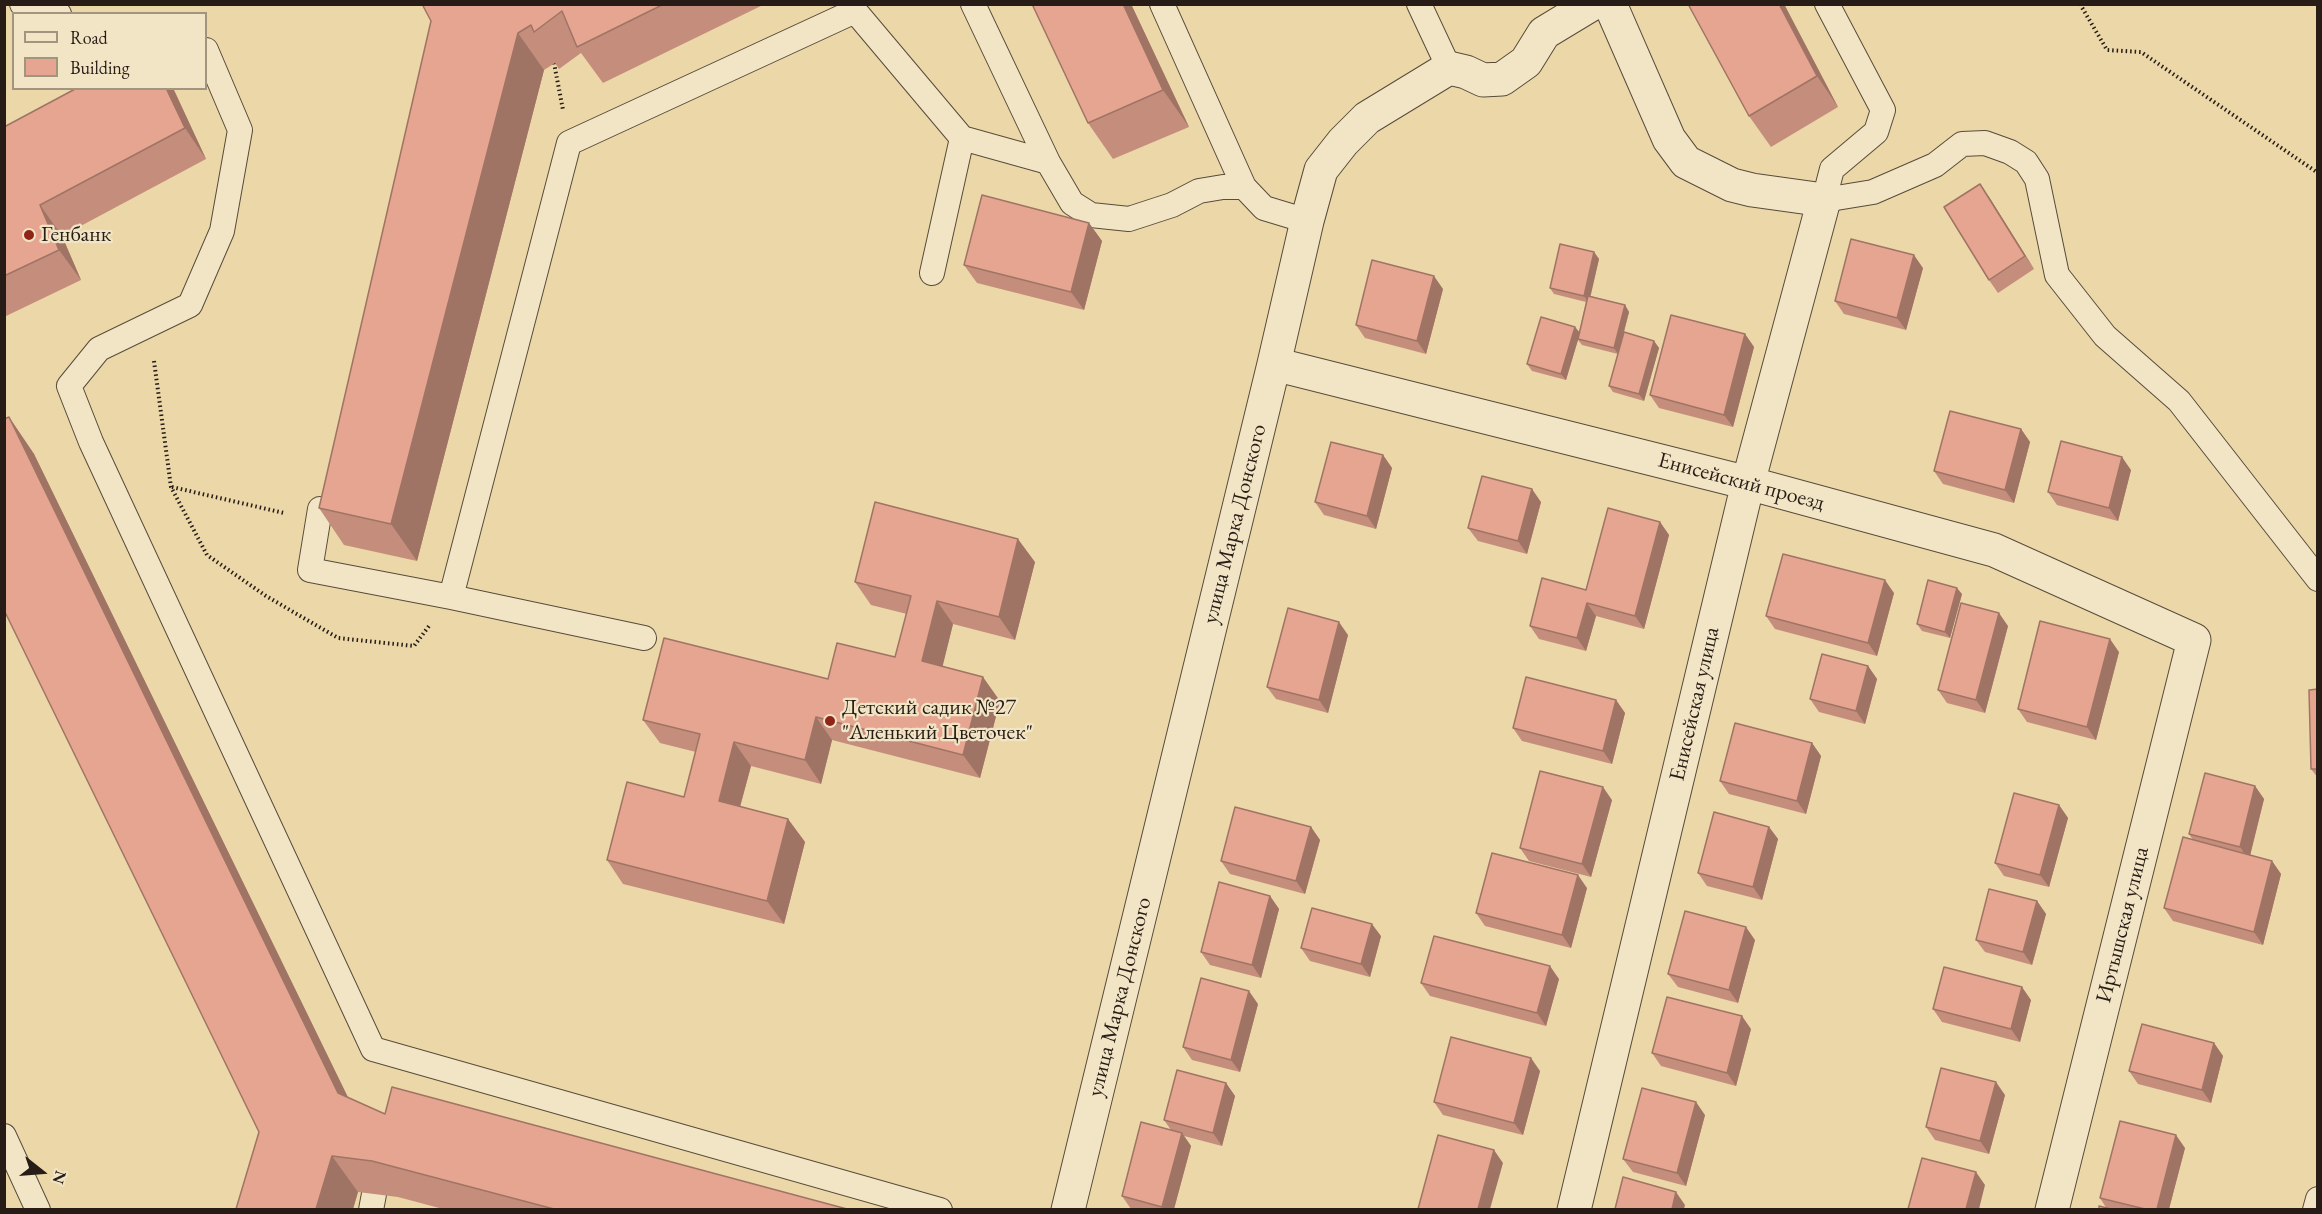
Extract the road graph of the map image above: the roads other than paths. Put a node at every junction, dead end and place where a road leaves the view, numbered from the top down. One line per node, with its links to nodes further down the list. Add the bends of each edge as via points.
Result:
1 (22, 4): 8 (lane)
2 (973, 4): 12 (lane)
3 (1162, 4): 13 (lane)
4 (1419, 4): 10 (lane)
5 (1592, 4): 10 (street, via 1544,33 1526,62 1502,79 1483,80)
6 (1610, 4): 14 (street, via 1665,129 1686,162 1732,185)
7 (1827, 4): 14 (lane, via 1883,110 1876,132 1832,169)
8 (52, 12)
9 (207, 52): 27 (lane, via 240,130 222,231 190,305 99,349 69,386 91,442 373,1049)
10 (1449, 68): 15 (street, улица Марка Донского, via 1367,118 1343,142 1321,170)
11 (962, 138): 12 (lane); 16 (lane); 21 (lane, via 855,11 569,143)
12 (1048, 162): 13 (lane, via 1072,203 1091,215 1129,219 1199,191)
13 (1244, 187): 15 (lane, via 1264,208)
14 (1824, 200): 18 (street, Енисейская улица); 20 (lane, via 1873,192 1935,165 1962,144 1985,143 2026,162 2037,179 2057,275 2105,336 2179,400)
15 (1307, 221): 17 (street, улица Марка Донского)
16 (932, 273)
17 (1274, 364): 18 (street, Енисейский проезд); 28 (street, улица Марка Донского)
18 (1748, 483): 23 (street, Енисейский проезд, via 1994,550); 29 (street, Енисейская улица)
19 (319, 515): 21 (lane, via 310,570)
20 (2318, 579)
21 (451, 597): 22 (lane)
22 (644, 638)
23 (2194, 640): 30 (street, Иртышская улица)
24 (4, 1136): 26 (lane)
25 (2318, 1199): 31 (lane)
26 (38, 1209)
27 (940, 1209)
28 (1068, 1209)
29 (1574, 1209)
30 (2052, 1209)
31 (2315, 1209)

